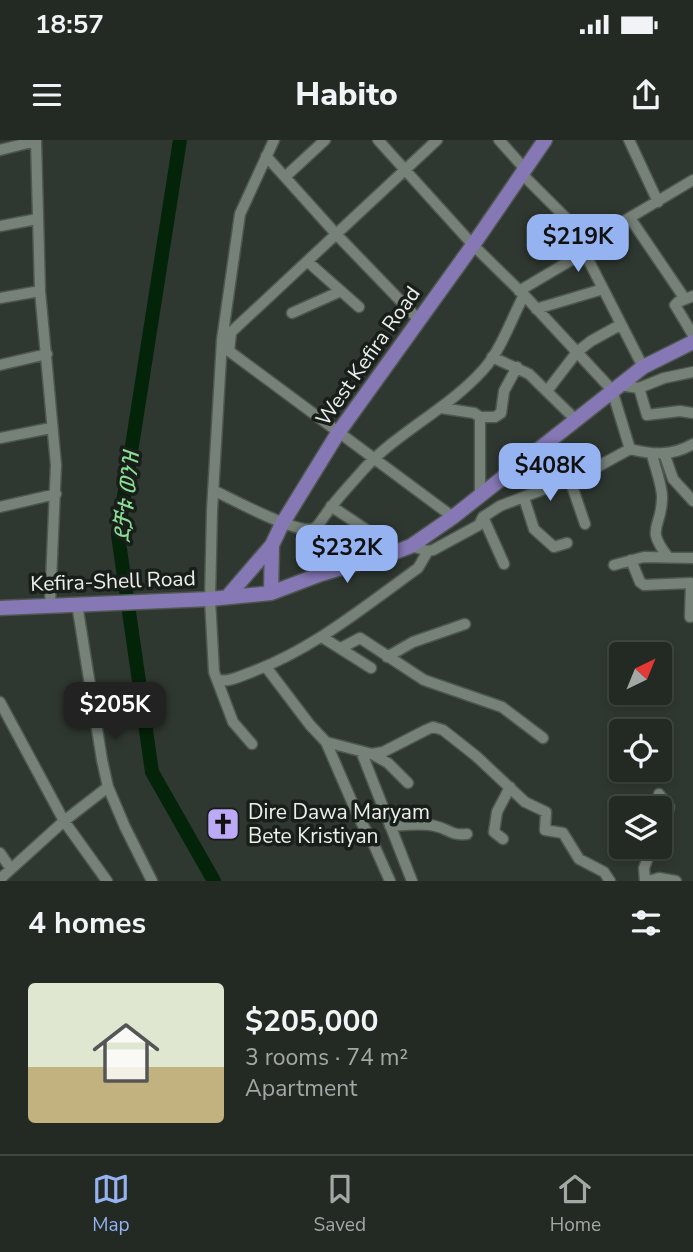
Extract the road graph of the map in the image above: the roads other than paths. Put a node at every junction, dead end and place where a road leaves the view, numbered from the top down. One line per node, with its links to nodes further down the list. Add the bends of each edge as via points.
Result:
1 (274, 140): 10 (street)
2 (325, 140): 13 (street)
3 (378, 140): 11 (street)
4 (437, 140): 11 (street)
5 (499, 140): 12 (street)
6 (545, 140): 12 (main road, West Kefira Road)
7 (36, 141): 9 (street); 17 (street)
8 (633, 142): 15 (street)
9 (0, 150)
10 (266, 156): 13 (street); 35 (street, via 240,214)
11 (405, 170): 19 (street); 20 (street)
12 (523, 171): 20 (main road, West Kefira Road); 21 (street, via 568,220)
13 (286, 176): 19 (street)
14 (693, 180): 15 (street)
15 (658, 202): 16 (street)
16 (630, 218): 21 (street); 28 (street)
17 (37, 219): 18 (street); 24 (street)
18 (0, 226)
19 (337, 235): 22 (street); 32 (street)
20 (473, 245): 26 (street); 32 (main road, West Kefira Road)
21 (583, 249): 23 (street); 26 (street)
22 (307, 262): 25 (street); 35 (street)
23 (603, 289): 30 (street); 33 (street)
24 (40, 291): 27 (street); 38 (street)
25 (341, 291): 29 (street); 31 (street)
26 (521, 293): 30 (street); 39 (street)
27 (0, 298)
28 (689, 298): 34 (street, via 675,305)
29 (359, 307)
30 (536, 309): 37 (street)
31 (292, 313)
32 (419, 320): 52 (main road, West Kefira Road)
33 (620, 325): 37 (street); 42 (street)
34 (693, 335)
35 (226, 336): 52 (street, via 229,351); 59 (street)
36 (693, 342): 42 (main road, Kefira-Shell Road)
37 (577, 352): 44 (street); 46 (street)
38 (47, 354): 40 (street); 51 (street)
39 (492, 357): 41 (street); 47 (street)
40 (0, 365)
41 (517, 367): 46 (street); 49 (street, via 504,391 501,413)
42 (643, 367): 44 (main road, Kefira-Shell Road)
43 (693, 372): 45 (street)
44 (615, 388): 45 (street); 50 (main road, Kefira-Shell Road); 55 (street)
45 (639, 388): 48 (street, via 646,415)
46 (547, 391): 50 (street)
47 (441, 408): 49 (street); 57 (street)
48 (693, 413)
49 (480, 417): 61 (street)
50 (575, 419): 61 (main road, Kefira-Shell Road)
51 (51, 428): 53 (street); 60 (street)
52 (338, 433): 57 (street); 68 (main road, West Kefira Road)
53 (0, 438)
54 (693, 444): 56 (street)
55 (630, 449): 56 (street); 58 (street)
56 (658, 454): 63 (street); 74 (street, via 663,499 655,538)
57 (375, 457): 64 (street); 66 (street)
58 (570, 480): 62 (street); 69 (street)
59 (213, 490): 68 (street); 81 (street)
60 (56, 494): 65 (street); 82 (street)
61 (480, 495): 66 (main road, Kefira-Shell Road)
62 (524, 498): 67 (street); 70 (street, via 537,534 554,547)
63 (693, 501)
64 (331, 506): 68 (street, via 313,529); 72 (street)
65 (0, 507)
66 (453, 516): 72 (main road, Kefira-Shell Road)
67 (483, 517): 73 (street, via 479,525); 77 (street)
68 (282, 524): 71 (main road, West Kefira Road)
69 (585, 524)
70 (568, 543)
71 (272, 545): 79 (main road); 80 (main road, West Kefira Road)
72 (405, 549): 73 (street); 79 (main road, Kefira-Shell Road)
73 (428, 551): 87 (street, via 418,568)
74 (668, 558): 75 (street); 76 (street)
75 (693, 558)
76 (631, 560): 78 (street); 85 (street, via 642,584 691,583)
77 (504, 564)
78 (614, 565)
79 (271, 593): 80 (main road, Kefira-Shell Road)
80 (228, 596): 81 (main road, Kefira-Shell Road)
81 (210, 599): 83 (main road, Kefira-Shell Road); 92 (street, via 213,667)
82 (50, 604): 83 (main road, Kefira-Shell Road); 84 (main road, Kefira-Shell Road)
83 (77, 604): 99 (street)
84 (0, 608)
85 (690, 617)
86 (465, 624): 89 (street, via 413,642)
87 (322, 636): 88 (street); 90 (street)
88 (341, 649): 89 (street, via 360,638); 91 (street)
89 (387, 657): 94 (street, via 432,683 502,707)
90 (265, 667): 92 (street); 95 (street)
91 (371, 668)
92 (218, 680): 96 (street, via 233,722)
93 (0, 702): 101 (street)
94 (543, 738)
95 (326, 742): 97 (street); 112 (street)
96 (252, 744)
97 (367, 752): 98 (street, via 388,763); 100 (street, via 383,752 439,728); 102 (street)
98 (408, 783)
99 (108, 787): 101 (street); 111 (street)
100 (510, 787): 104 (street, via 497,812 494,832); 107 (street, via 525,802 546,812 545,831 563,833 579,859)
101 (64, 821): 108 (street); 110 (street)
102 (390, 826): 103 (street, via 421,824 453,835); 113 (street)
103 (467, 834)
104 (503, 839)
105 (0, 853): 108 (street)
106 (647, 859): 116 (street)
107 (593, 867): 114 (street); 115 (street)
108 (11, 869): 109 (street)
109 (0, 878)
110 (107, 881)
111 (152, 881)
112 (390, 881)
113 (412, 881)
114 (593, 881)
115 (610, 881)
116 (647, 881): 117 (street)
117 (676, 881)

